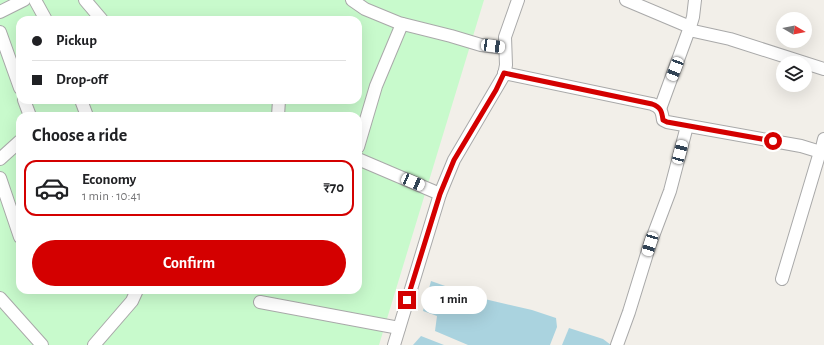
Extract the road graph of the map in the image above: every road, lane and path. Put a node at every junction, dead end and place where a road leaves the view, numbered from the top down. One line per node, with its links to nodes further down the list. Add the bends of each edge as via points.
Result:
1 (24, 0): 8 (street)
2 (36, 0): 9 (street)
3 (85, 0): 10 (street)
4 (352, 0): 11 (street, via 365,9)
5 (518, 0): 14 (street, via 505,37)
6 (626, 0): 12 (street)
7 (695, 0): 12 (street)
8 (0, 12)
9 (44, 16)
10 (99, 16)
11 (402, 24): 14 (street, via 481,45); 20 (street, via 376,86)
12 (690, 29): 15 (street); 18 (street)
13 (0, 32): 17 (street)
14 (505, 48): 16 (street)
15 (824, 69)
16 (504, 73): 18 (street, via 652,104 657,106); 27 (street, via 454,160)
17 (16, 77)
18 (662, 114): 19 (street)
19 (687, 126): 22 (street, via 802,146); 38 (street, via 670,191)
20 (362, 133)
21 (16, 145): 23 (street)
22 (822, 146): 30 (street)
23 (0, 159)
24 (362, 161): 27 (street)
25 (0, 178): 26 (street)
26 (4, 191): 28 (street); 29 (street)
27 (440, 194): 34 (street)
28 (0, 204)
29 (16, 226)
30 (782, 279)
31 (135, 294): 36 (street)
32 (0, 298): 35 (street)
33 (260, 302): 34 (street)
34 (400, 328): 37 (street)
35 (42, 345)
36 (94, 345)
37 (394, 345)
38 (616, 345)

